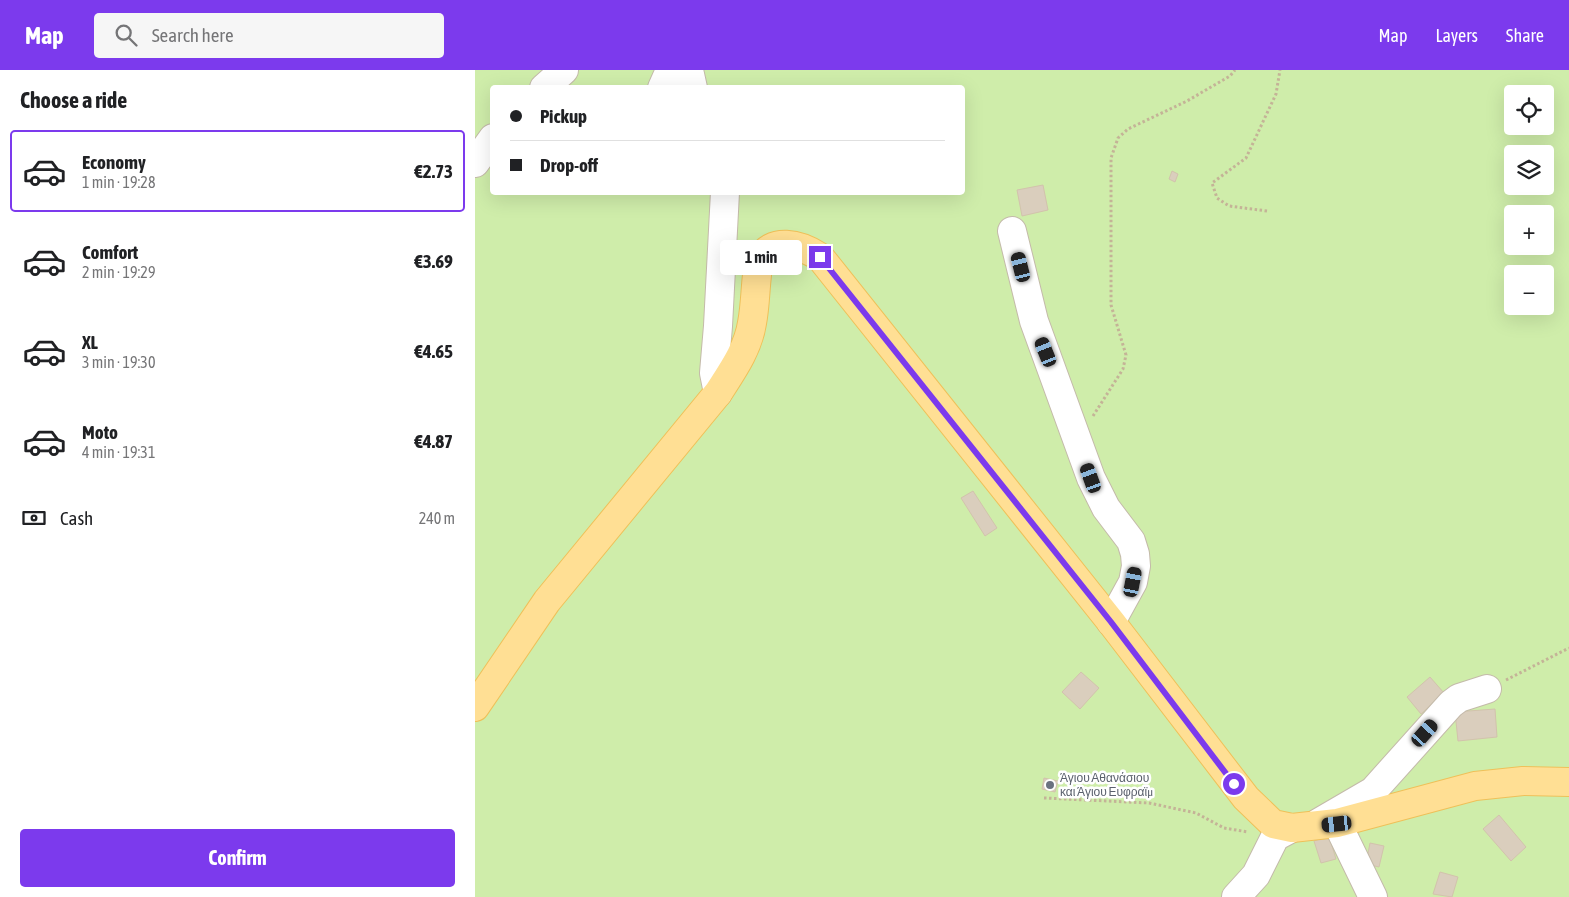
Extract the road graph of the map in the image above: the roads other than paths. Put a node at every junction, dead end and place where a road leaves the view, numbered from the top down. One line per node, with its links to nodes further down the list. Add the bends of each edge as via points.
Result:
1 (564, 70): 4 (street)
2 (670, 70): 5 (street)
3 (689, 70): 6 (street)
4 (547, 85)
5 (662, 85)
6 (692, 85)
7 (490, 142): 8 (street)
8 (475, 163)
9 (490, 165): 10 (street)
10 (475, 168)
11 (725, 195): 13 (street, via 714,373)
12 (1012, 231): 14 (street, via 1034,321 1091,478 1131,541 1135,554 1133,582)
13 (718, 393): 14 (main road, via 746,344 763,252 786,244 809,250 820,257); 16 (main road, via 547,601)
14 (1111, 622): 18 (main road, via 1245,798 1273,824)
15 (1487, 689): 18 (street, via 1451,704 1373,791)
16 (475, 707)
17 (1569, 782): 18 (main road, via 1523,781 1475,786)
18 (1305, 829): 19 (street); 20 (street)
19 (1236, 897)
20 (1373, 897)

